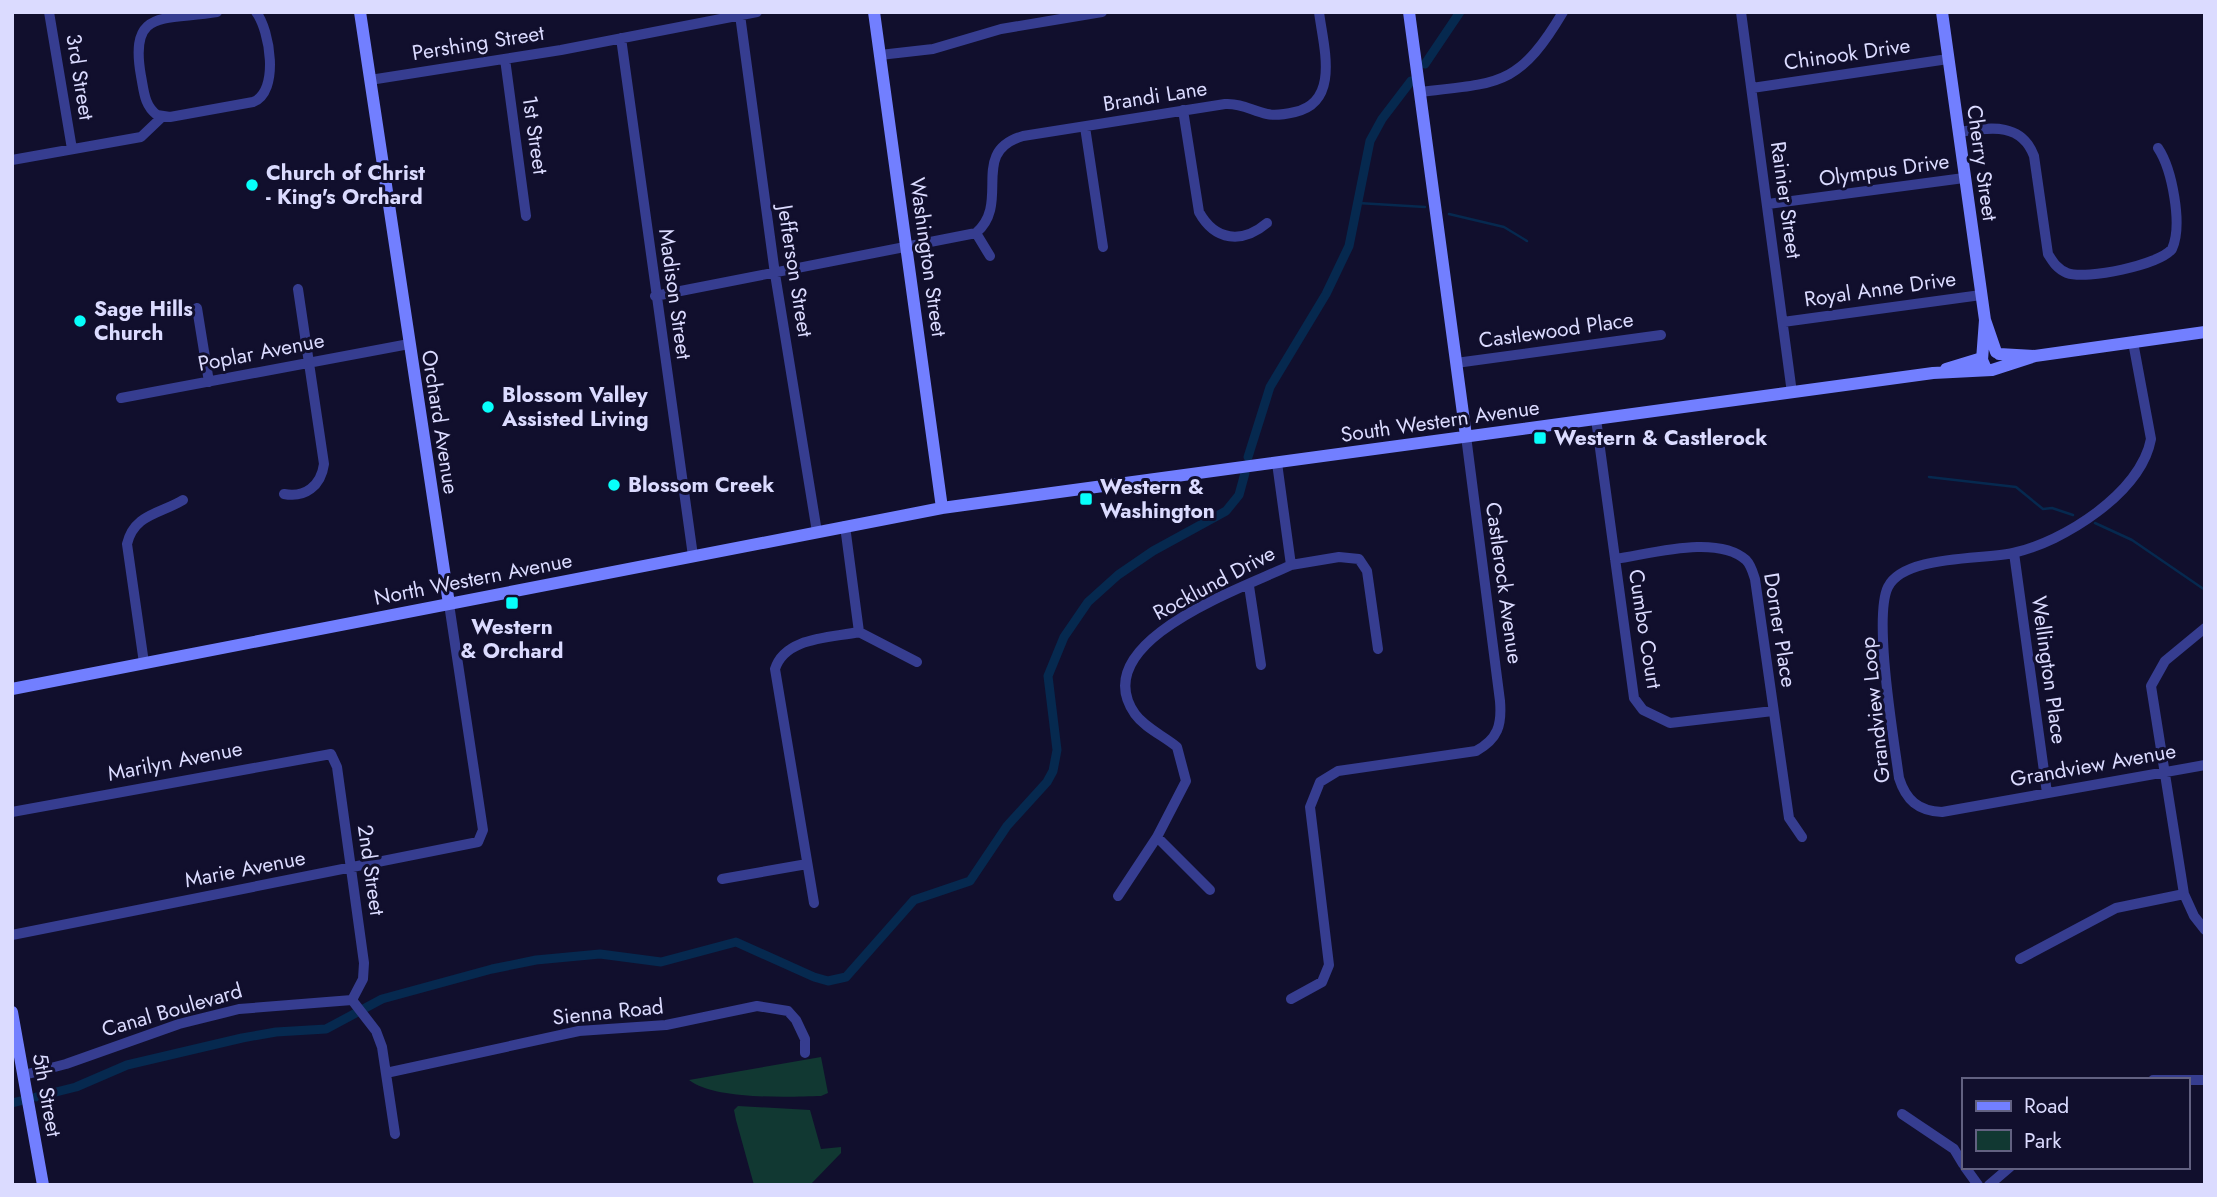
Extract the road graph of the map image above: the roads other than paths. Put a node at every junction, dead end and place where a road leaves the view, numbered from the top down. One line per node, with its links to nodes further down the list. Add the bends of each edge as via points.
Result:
1 (49, 12): 26 (street, 3rd Street)
2 (217, 12): 22 (street, via 153,23 142,30 137,50 145,100 152,112)
3 (256, 12): 22 (street, via 271,71 262,96 253,102)
4 (360, 12): 18 (main road, Orchard Avenue)
5 (757, 12): 13 (street, Pershing Street)
6 (874, 12): 15 (main road, Washington Street)
7 (1102, 12): 15 (street, via 1002,29 933,49)
8 (1319, 12): 21 (street, Brandi Lane, via 1327,71 1324,88 1311,105 1298,112 1271,115 1236,103)
9 (1409, 12): 20 (main road, Castlerock Avenue)
10 (1563, 12): 20 (street, via 1534,56 1509,77)
11 (1741, 12): 19 (street, Rainier Street)
12 (1942, 12): 17 (main road, Cherry Street)
13 (740, 15): 14 (street, Pershing Street); 36 (street, Jefferson Street)
14 (621, 38): 16 (street, Pershing Street); 39 (street, Madison Street)
15 (880, 55): 33 (main road, Washington Street)
16 (505, 59): 18 (street, Pershing Street); 30 (street, 1st Street)
17 (1948, 59): 19 (street, Chinook Drive); 24 (main road, Cherry Street)
18 (370, 80): 45 (main road, Orchard Avenue)
19 (1752, 88): 29 (street, Rainier Street)
20 (1420, 92): 48 (main road, Castlerock Avenue)
21 (1183, 110): 23 (street, Brandi Lane); 31 (street, via 1204,222 1221,235 1236,238 1254,234)
22 (162, 117): 26 (street, via 141,137)
23 (1085, 127): 32 (street, Brandi Lane, via 1023,136 1004,144 993,163 992,210); 34 (street)
24 (1959, 132): 25 (street, via 2003,128 2028,143 2034,156 2048,254 2056,266 2077,275 2153,262 2172,249 2177,223 2168,162); 28 (main road, Cherry Street)
25 (2158, 148)
26 (72, 149): 27 (street)
27 (12, 160)
28 (1964, 178): 29 (street, Olympus Drive); 38 (main road, Cherry Street)
29 (1768, 204): 41 (street, Rainier Street)
30 (526, 216)
31 (1267, 223)
32 (976, 233): 33 (street); 35 (street)
33 (907, 245): 36 (street); 57 (main road, Washington Street)
34 (1103, 247)
35 (990, 256)
36 (775, 274): 39 (street); 59 (street, Jefferson Street)
37 (298, 289): 47 (street)
38 (1981, 295): 41 (street, Royal Anne Drive); 46 (main road, Cherry Street)
39 (656, 296): 61 (street, Madison Street)
40 (197, 308): 49 (street)
41 (1783, 322): 50 (street, Rainier Street)
42 (2205, 332): 44 (main road, South Western Avenue)
43 (1661, 335): 48 (street, Castlewood Place)
44 (2133, 342): 46 (main road, South Western Avenue); 60 (street, Grandview Loop, via 2150,423 2148,453 2142,466 2129,484 2078,524)
45 (409, 344): 47 (street, Poplar Avenue); 65 (main road, Orchard Avenue)
46 (1991, 359): 50 (main road, South Western Avenue, via 1954,374 1942,371)
47 (309, 363): 49 (street, Poplar Avenue); 55 (street, via 323,471 314,486 301,495)
48 (1456, 363): 53 (main road, Castlerock Avenue)
49 (209, 382): 51 (street, Poplar Avenue)
50 (1792, 393): 52 (main road, South Western Avenue)
51 (121, 398)
52 (1596, 419): 53 (main road, South Western Avenue); 62 (street, Cumbo Court)
53 (1465, 436): 54 (main road, South Western Avenue); 93 (street, Castlerock Avenue, via 1500,728 1476,751 1338,771 1320,782 1310,807 1329,965 1322,982)
54 (1277, 463): 57 (main road, South Western Avenue); 63 (street, Rocklund Drive)
55 (284, 494)
56 (183, 500): 70 (street, via 142,518 131,530 127,544)
57 (942, 508): 58 (main road, North Western Avenue)
58 (845, 526): 59 (main road, North Western Avenue); 67 (street)
59 (817, 532): 61 (main road, North Western Avenue)
60 (2014, 553): 77 (street, Wellington Place); 78 (street, Grandview Loop, via 1910,568 1889,586 1884,600 1884,657 1899,778 1910,800 1929,811 1942,812)
61 (692, 556): 65 (main road, North Western Avenue)
62 (1615, 559): 73 (street, Cumbo Court, via 1634,698 1643,710 1670,723); 73 (street, Dorner Place, via 1713,546 1729,549 1748,562 1755,579)
63 (1291, 565): 64 (street, Rocklund Drive); 68 (street, via 1339,557 1359,559 1367,571)
64 (1249, 586): 71 (street); 81 (street, Rocklund Drive, via 1158,631 1130,664 1126,687 1134,713 1177,747 1185,770 1183,789)
65 (449, 604): 70 (main road, North Western Avenue); 80 (street, Orchard Avenue)
66 (2205, 628): 76 (street, via 2165,661 2151,686)
67 (859, 632): 69 (street); 83 (street, via 789,647 775,669)
68 (1378, 649)
69 (917, 662)
70 (144, 663): 72 (main road, North Western Avenue)
71 (1261, 665)
72 (12, 689)
73 (1773, 711): 82 (street, Dorner Place, via 1788,818)
74 (2205, 765): 76 (street, Grandview Avenue)
75 (337, 767): 79 (street, Marilyn Avenue, via 326,752); 84 (street, 2nd Street)
76 (2164, 772): 77 (street, Grandview Avenue); 87 (street)
77 (2047, 793): 78 (street, Grandview Avenue)
78 (1989, 804)
79 (12, 812)
80 (482, 837): 84 (street, Marie Avenue, via 470,845)
81 (1157, 837): 86 (street); 88 (street, Rocklund Drive)
82 (1802, 837)
83 (807, 864): 85 (street); 89 (street)
84 (351, 869): 91 (street, Marie Avenue); 94 (street, 2nd Street, via 363,950 363,979)
85 (722, 879)
86 (1210, 890)
87 (2184, 894): 90 (street); 92 (street, via 2116,908)
88 (1118, 896)
89 (814, 903)
90 (2205, 930)
91 (12, 935)
92 (2020, 959)
93 (1292, 999)
94 (355, 1004): 97 (street, via 376,1031); 98 (street, Canal Boulevard, via 239,1009)
95 (12, 1012): 98 (main road, 5th Street)
96 (805, 1053): 97 (street, Sienna Road, via 801,1028 788,1012 758,1006 666,1025 579,1031)
97 (386, 1073): 100 (street)
98 (24, 1075): 104 (main road, 5th Street)
99 (1902, 1114): 101 (street, via 1954,1149)
100 (395, 1134)
101 (1962, 1163)
102 (1966, 1169): 105 (street)
103 (2008, 1169): 106 (street)
104 (43, 1185)
105 (1978, 1185)
106 (1989, 1185)

